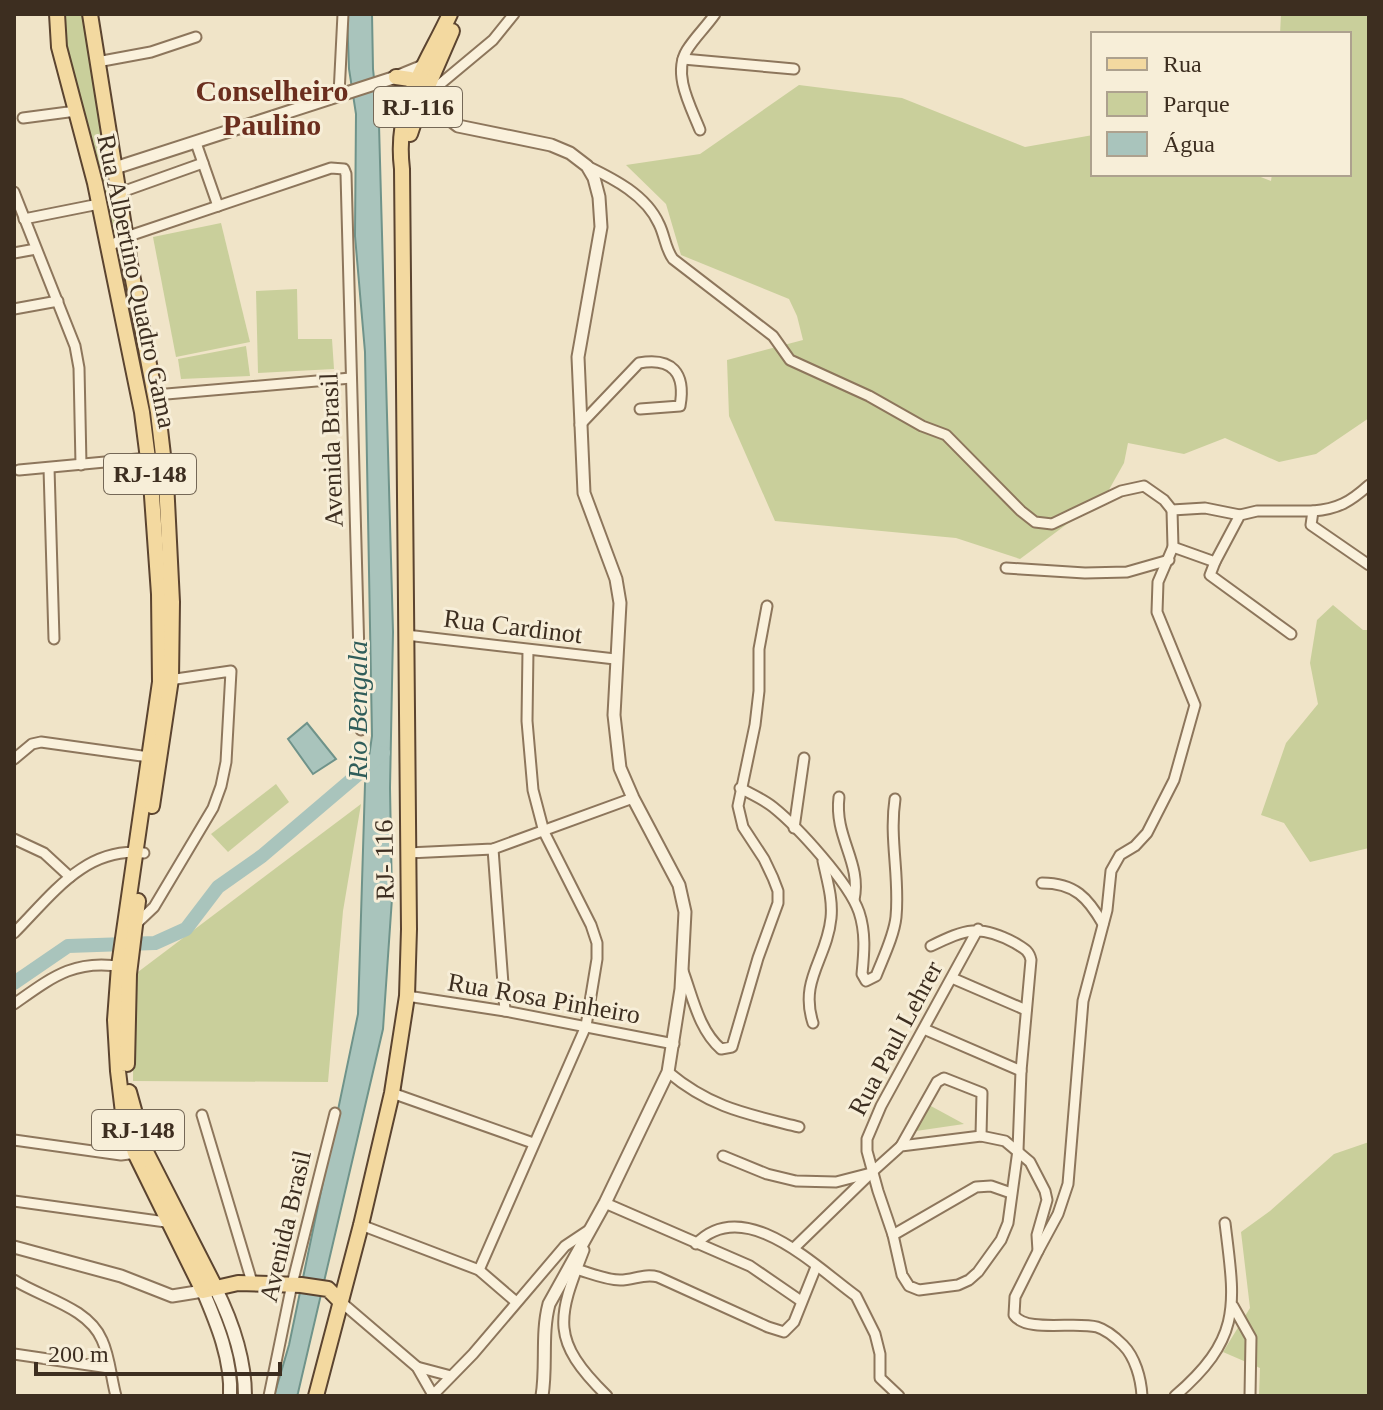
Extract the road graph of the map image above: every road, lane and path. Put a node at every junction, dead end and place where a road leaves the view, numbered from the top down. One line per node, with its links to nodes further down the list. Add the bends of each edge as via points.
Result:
1 (57, 14): 17 (main road, Rua Albertino Quadro Gama / RJ-148, via 59,47)
2 (90, 14): 11 (main road, Rua Albertino Quadro Gama)
3 (343, 14): 15 (street)
4 (450, 14): 12 (main road, RJ- 116 / RJ-116)
5 (457, 14): 9 (main road, RJ- 116 / RJ-116)
6 (514, 14): 16 (street, via 493,40)
7 (715, 14): 10 (street)
8 (196, 37): 11 (street)
9 (443, 48): 12 (main road); 16 (main road, RJ- 116 / RJ-116)
10 (683, 59): 13 (street); 19 (street, via 682,79)
11 (97, 62): 23 (main road, Rua Albertino Quadro Gama)
12 (423, 66): 14 (street); 16 (main road, RJ- 116 / RJ-116)
13 (794, 69)
14 (392, 78): 15 (street); 16 (main road, via 405,93); 16 (main road, via 405,77)
15 (344, 93): 20 (street)
16 (419, 97): 22 (street, via 458,126 551,145); 55 (main road, RJ- 116 / RJ-116, via 402,169)
17 (76, 111): 18 (street); 26 (main road, Rua Albertino Quadro Gama / RJ-148)
18 (23, 118)
19 (700, 130)
20 (196, 143): 21 (street); 23 (street)
21 (203, 163): 25 (street); 27 (street)
22 (587, 166): 38 (street, via 599,197 601,227 578,357); 45 (street, via 639,197 660,225 673,259 773,336 790,360 946,435 1035,522 1060,522 1121,491 1144,486)
23 (115, 168): 25 (main road, Rua Albertino Quadro Gama)
24 (14, 192): 28 (street)
25 (119, 193): 29 (main road, Rua Albertino Quadro Gama)
26 (99, 204): 28 (street); 30 (main road, Rua Albertino Quadro Gama / RJ-148)
27 (218, 206): 29 (street); 35 (street, Avenida Brasil, via 331,168 344,169)
28 (24, 219): 31 (street)
29 (126, 237): 30 (street); 36 (main road, Rua Albertino Quadro Gama)
30 (108, 247): 39 (main road, Rua Albertino Quadro Gama / RJ-148)
31 (36, 249): 32 (street); 33 (street)
32 (14, 253)
33 (58, 301): 34 (street); 40 (street, via 79,368)
34 (14, 309)
35 (351, 378): 36 (street); 60 (street, Avenida Brasil)
36 (155, 395): 43 (main road, Rua Albertino Quadro Gama)
37 (640, 409): 38 (street, via 680,406 679,376 670,365 639,363)
38 (580, 425): 58 (street, via 584,493 620,603)
39 (148, 458): 40 (street); 43 (main road, Rua Albertino Quadro Gama / RJ-148)
40 (81, 465): 41 (street)
41 (49, 468): 42 (street); 56 (street)
42 (19, 470)
43 (158, 482): 59 (main road, Rua Albertino Quadro Gama, via 172,616)
44 (1369, 485): 46 (street, via 1341,507)
45 (1172, 510): 47 (street, via 1205,508); 48 (street)
46 (1313, 511): 47 (street); 51 (street, via 1311,525)
47 (1240, 515): 50 (street)
48 (1173, 547): 49 (street); 50 (street)
49 (1169, 560): 52 (street, via 1127,572); 78 (street, via 1156,592 1160,622 1195,705 1174,780 1147,833 1114,861)
50 (1215, 562): 54 (street, via 1210,575)
51 (1369, 565)
52 (1006, 568)
53 (767, 606): 64 (street, via 755,725)
54 (1291, 634)
55 (406, 635): 57 (street, Rua Cardinot); 73 (main road, RJ- 116 / RJ-116)
56 (54, 639)
57 (528, 650): 58 (street, Rua Cardinot); 69 (street, via 528,757)
58 (615, 659): 66 (street, via 615,741)
59 (166, 681): 61 (main road, Rua Albertino Quadro Gama); 72 (main road, Rua Albertino Quadro Gama); 82 (street, via 231,671 226,762 213,808)
60 (361, 730)
61 (149, 757): 63 (street, via 41,742); 72 (main road, Rua Albertino Quadro Gama)
62 (804, 758): 68 (street)
63 (14, 759)
64 (740, 788): 68 (street, via 769,804); 83 (street, via 739,816 764,859 778,903 729,1049 711,1040)
65 (839, 797): 77 (street, via 839,830 857,880)
66 (633, 798): 69 (street); 83 (street, via 683,898)
67 (895, 799): 77 (street, via 891,824 896,920 878,972 869,981 862,977 862,925)
68 (794, 828): 74 (street)
69 (544, 832): 71 (street); 90 (street, via 597,943)
70 (14, 839): 75 (street, via 44,853)
71 (493, 849): 73 (street); 88 (street)
72 (140, 853): 75 (street, via 107,854); 82 (main road, Rua Albertino Quadro Gama)
73 (408, 853): 85 (main road, RJ- 116 / RJ-116)
74 (823, 858): 77 (street); 89 (street, via 831,918 809,989)
75 (70, 877): 80 (street)
76 (1042, 883): 78 (street, via 1081,893)
77 (854, 900)
78 (1103, 924): 118 (street, via 1083,1001 1068,1184)
79 (978, 929): 81 (street); 84 (street, Rua Paul Lehrer); 87 (street, via 1025,949 1031,960)
80 (14, 933)
81 (931, 946)
82 (126, 948): 86 (street, via 57,974); 104 (main road, RJ-148, via 115,1020 118,1071 123,1113)
83 (683, 971): 92 (street)
84 (952, 978): 87 (street); 91 (street, Rua Paul Lehrer)
85 (407, 996): 88 (street, Rua Rosa Pinheiro); 95 (main road, RJ- 116 / RJ-116)
86 (14, 1004)
87 (1026, 1010): 93 (street)
88 (505, 1011): 90 (street, Rua Rosa Pinheiro)
89 (813, 1023)
90 (586, 1026): 92 (street, Rua Rosa Pinheiro); 101 (street)
91 (924, 1029): 93 (street); 106 (street, Rua Paul Lehrer, via 867,1139)
92 (674, 1044): 94 (street)
93 (1021, 1071): 103 (street)
94 (668, 1072): 98 (street, via 704,1099); 109 (street)
95 (392, 1093): 101 (street); 112 (main road, RJ- 116 / RJ-116)
96 (335, 1113): 124 (street, Avenida Brasil)
97 (202, 1115): 123 (street)
98 (799, 1127)
99 (981, 1136): 102 (street); 102 (street, via 982,1093 944,1078); 103 (street)
100 (14, 1140): 104 (street, via 121,1155)
101 (533, 1143): 121 (street)
102 (901, 1146): 106 (street)
103 (1018, 1150): 107 (street); 118 (street, via 1036,1171 1047,1200)
104 (140, 1151): 110 (main road, RJ-148)
105 (723, 1156): 106 (street, via 796,1181 824,1183)
106 (872, 1172): 114 (street, Rua Paul Lehrer); 117 (street)
107 (1011, 1193): 114 (street, via 976,1187); 114 (street, Rua Paul Lehrer, via 1001,1240 978,1272 958,1285 919,1290 909,1286)
108 (14, 1201): 110 (street)
109 (605, 1203): 113 (street); 115 (street)
110 (175, 1223): 125 (main road, RJ-148)
111 (1225, 1223): 129 (street)
112 (361, 1225): 121 (street); 128 (main road, RJ- 116 / RJ-116)
113 (592, 1228): 120 (street); 126 (street, via 565,1246); 140 (street, via 545,1317)
114 (893, 1235)
115 (696, 1244): 117 (street, via 723,1227 759,1232); 127 (street, via 758,1270)
116 (14, 1247): 125 (street, via 131,1279 172,1296)
117 (794, 1248): 119 (street)
118 (1038, 1251): 143 (street, via 1015,1297 1016,1319 1024,1324 1100,1328 1129,1351)
119 (816, 1267): 127 (street); 142 (street, via 861,1303 878,1344 880,1378)
120 (576, 1269): 127 (street, via 622,1280 658,1277 779,1331 791,1326); 141 (street, via 562,1322 583,1373)
121 (479, 1270): 126 (street)
122 (14, 1280): 132 (street, via 84,1317 104,1343)
123 (252, 1282): 124 (main road); 125 (main road)
124 (296, 1284): 128 (main road, via 328,1289); 137 (street, Avenida Brasil)
125 (209, 1289): 135 (main road, RJ-148); 136 (main road, RJ-148, via 239,1349)
126 (515, 1301): 133 (street)
127 (801, 1301)
128 (341, 1302): 131 (street); 138 (main road, RJ- 116 / RJ-116)
129 (1233, 1306): 144 (street, via 1228,1329 1209,1362); 145 (street, via 1251,1338)
130 (14, 1354): 132 (street)
131 (417, 1367): 133 (street); 139 (street)
132 (109, 1368): 134 (street)
133 (451, 1376): 139 (street)
134 (116, 1396)
135 (230, 1396)
136 (245, 1396)
137 (269, 1396)
138 (316, 1396)
139 (433, 1396)
140 (542, 1396)
141 (607, 1396)
142 (899, 1396)
143 (1142, 1396)
144 (1175, 1396)
145 (1250, 1396)

